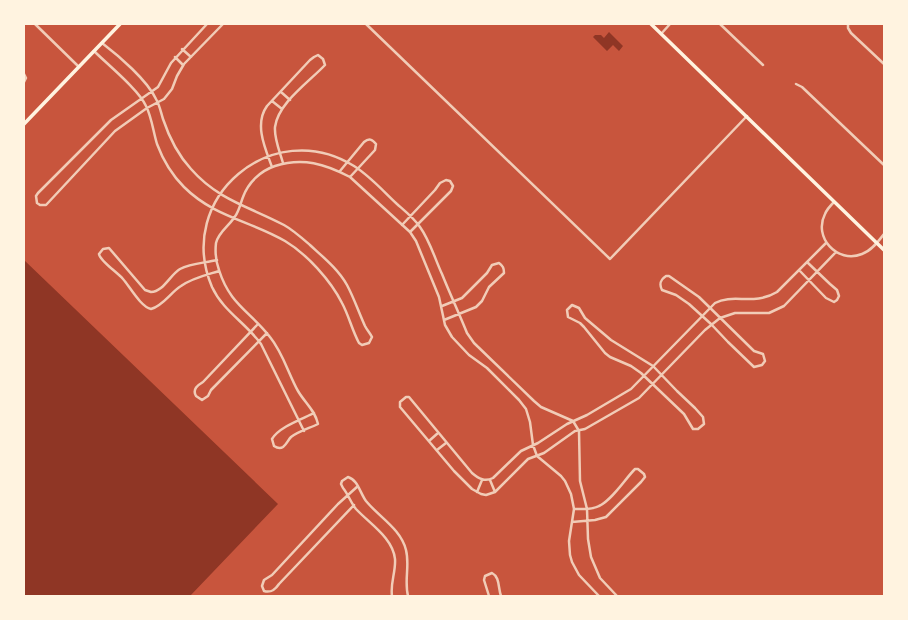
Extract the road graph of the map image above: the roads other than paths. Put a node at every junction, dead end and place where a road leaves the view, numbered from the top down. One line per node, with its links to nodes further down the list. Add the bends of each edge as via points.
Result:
1 (34, 24): 19 (street)
2 (120, 24): 11 (main road)
3 (207, 24): 12 (street)
4 (223, 24): 15 (street)
5 (366, 24): 31 (street, via 610,259)
6 (651, 24): 10 (main road)
7 (670, 24): 10 (street)
8 (720, 24): 18 (street)
9 (848, 24): 16 (street, via 851,33)
10 (661, 34): 31 (main road)
11 (102, 43): 13 (main road); 23 (street)
12 (182, 49): 14 (street); 15 (street)
13 (94, 52): 19 (main road); 25 (street)
14 (175, 57): 17 (street); 23 (street, via 161,83)
15 (191, 57): 17 (street)
16 (884, 64)
17 (183, 65): 28 (street, via 172,90)
18 (763, 66)
19 (79, 67): 32 (main road)
20 (24, 74): 21 (street)
21 (24, 82)
22 (796, 84): 37 (street)
23 (152, 91): 25 (street); 28 (street)
24 (281, 92): 26 (street); 26 (street, via 314,56 321,57 325,65); 27 (street)
25 (142, 98): 29 (street); 29 (street, via 104,126 38,193 37,203 46,205 109,137)
26 (290, 100): 30 (street)
27 (272, 101): 30 (street); 34 (street, via 264,110 261,120)
28 (158, 103): 29 (street); 42 (street, via 168,132 186,163 198,177)
29 (147, 108): 45 (street, via 157,143 169,168 184,188)
30 (282, 109): 33 (street, via 275,127)
31 (747, 116): 43 (main road)
32 (24, 124)
33 (280, 153): 34 (street); 35 (street, via 308,150); 36 (street)
34 (268, 156): 38 (street); 42 (street, via 243,169)
35 (347, 162): 39 (street); 39 (street, via 364,142 371,139 376,144 375,150); 40 (street)
36 (283, 163): 38 (street); 40 (street, via 312,162)
37 (884, 164)
38 (272, 167): 44 (street, via 255,178 245,191)
39 (358, 168): 41 (street); 46 (street)
40 (340, 171): 41 (street)
41 (350, 177): 49 (street)
42 (220, 194): 44 (street); 45 (street)
43 (835, 201): 52 (street, via 822,218 822,233); 53 (main road)
44 (240, 206): 47 (street); 47 (street, via 292,230 333,267 346,284 372,337 369,343 359,343 338,295 319,270 286,242)
45 (212, 209): 47 (street); 58 (street, via 205,232)
46 (410, 216): 48 (street); 48 (street, via 440,183 450,181 453,186 451,191); 49 (street)
47 (234, 218): 56 (street, via 217,239)
48 (418, 224): 50 (street); 64 (street)
49 (402, 225): 50 (street)
50 (410, 232): 65 (street, via 421,250)
51 (884, 234): 53 (street)
52 (826, 243): 55 (street); 57 (street)
53 (877, 243): 54 (main road); 55 (street, via 866,252 854,256)
54 (884, 250)
55 (836, 252): 61 (street)
56 (217, 260): 58 (street); 60 (street)
57 (807, 262): 59 (street); 61 (street)
58 (206, 263): 62 (street); 62 (street, via 184,267 159,289 151,292 145,290 110,248 103,249 99,254 144,306 151,309 158,306 181,285)
59 (799, 270): 63 (street); 66 (street, via 777,292 769,296 754,300 723,300)
60 (219, 271): 62 (street); 71 (street, via 233,299)
61 (817, 272): 63 (street); 63 (street, via 837,290 837,300 834,302 826,298)
62 (208, 274): 73 (street, via 212,287 224,307)
63 (810, 280): 69 (street, via 775,311 763,314 735,313)
64 (453, 302): 65 (street); 67 (street); 67 (street, via 466,294 492,265 499,263 502,266 504,273 489,287 482,301)
65 (442, 306): 70 (street)
66 (710, 308): 68 (street); 68 (street, via 669,276 663,278 660,283 662,290 683,299); 69 (street)
67 (460, 315): 70 (street); 82 (street, via 474,343 534,401)
68 (702, 316): 72 (street); 76 (street)
69 (720, 318): 72 (street); 72 (street, via 754,351 763,354 765,361 762,365 754,367)
70 (444, 320): 88 (street, via 457,343 487,368 523,404 530,422)
71 (258, 324): 73 (street); 74 (street)
72 (711, 324): 77 (street)
73 (250, 332): 75 (street); 75 (street, via 196,387 196,396 202,400 205,398)
74 (267, 332): 75 (street); 80 (street)
75 (258, 341): 81 (street, via 266,352)
76 (654, 366): 77 (street); 78 (street); 78 (street, via 611,340 585,318 579,308 572,305 569,307 568,317 580,323 605,353 637,369)
77 (662, 375): 79 (street); 79 (street, via 699,413 704,424 698,429 693,429 684,414)
78 (644, 376): 79 (street); 82 (street, via 626,393 587,416)
79 (653, 385): 84 (street, via 635,401)
80 (314, 413): 81 (street); 83 (street, via 318,424)
81 (298, 420): 83 (street); 83 (street, via 274,436 274,446 281,448 290,438)
82 (573, 421): 84 (street); 88 (street)
83 (304, 431)
84 (579, 431): 90 (street, via 568,435); 99 (street, via 580,482)
85 (438, 433): 86 (street); 86 (street, via 409,397 402,399 400,407); 87 (street)
86 (429, 441): 89 (street)
87 (446, 443): 89 (street); 91 (street)
88 (533, 445): 90 (street); 92 (street, via 518,453)
89 (437, 450): 94 (street, via 454,471)
90 (538, 456): 95 (street, via 528,459); 98 (street, via 565,481 572,494)
91 (482, 480): 92 (street); 94 (street)
92 (490, 480): 95 (street)
93 (358, 486): 96 (street); 96 (street, via 351,478 345,478 341,484); 103 (street, via 368,503 403,540 408,558 405,582)
94 (477, 492): 95 (street, via 486,495)
95 (495, 492)
96 (348, 496): 97 (street); 97 (street, via 272,575 264,580 264,591 275,589)
97 (354, 505): 102 (street, via 377,529 394,553)
98 (574, 509): 99 (street); 101 (street)
99 (587, 509): 100 (street); 100 (street, via 603,504 635,469 644,474 644,480 610,514)
100 (587, 521): 101 (street); 107 (street, via 590,549 597,572 604,584)
101 (572, 522): 106 (street, via 569,541 572,562 579,575)
102 (392, 596)
103 (407, 596)
104 (489, 596): 105 (street, via 484,580 485,576 492,573 497,578)
105 (501, 596)
106 (599, 596)
107 (617, 596)

